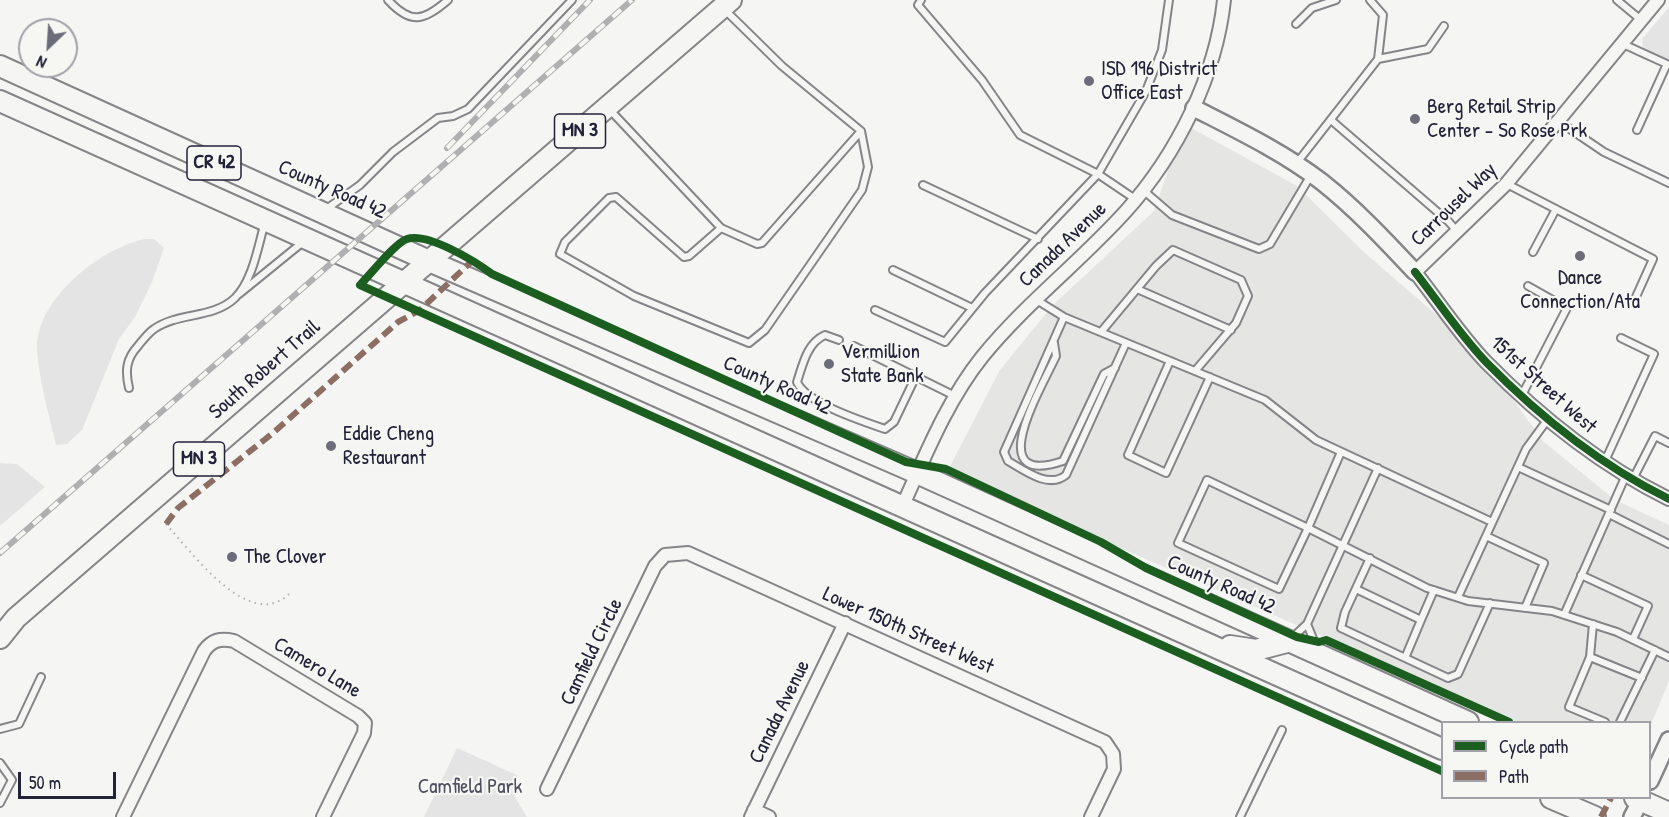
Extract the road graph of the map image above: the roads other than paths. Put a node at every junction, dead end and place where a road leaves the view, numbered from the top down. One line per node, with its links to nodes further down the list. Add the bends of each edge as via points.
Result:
1 (388, 0): 2 (lane, via 401,14 418,19 434,13)
2 (448, 0)
3 (572, 0): 34 (lane, via 468,109 438,118)
4 (921, 0): 27 (lane, via 918,5 981,80 1020,135)
5 (1169, 0): 27 (lane, via 1162,50 1146,91)
6 (1224, 0): 21 (street, Canada Avenue, via 1221,30)
7 (1336, 0): 13 (lane, via 1312,8)
8 (1370, 0): 16 (lane, via 1383,15)
9 (1617, 0): 12 (lane)
10 (1658, 0): 12 (street, Carrousel Way)
11 (726, 4): 20 (main road, MN 3); 25 (lane, via 782,66)
12 (1642, 20): 15 (street, Carrousel Way)
13 (1296, 24)
14 (1444, 26): 16 (lane, via 1428,49)
15 (1622, 43): 17 (lane); 23 (street, Carrousel Way)
16 (1378, 59): 22 (lane)
17 (1668, 65): 24 (lane)
18 (0, 66): 34 (main road, County Road 42 / CR 42)
19 (0, 101): 35 (main road, CR 42)
20 (608, 107): 36 (lane); 41 (main road, MN 3)
21 (1194, 108): 26 (street, 151st Street West); 32 (street, Canada Avenue)
22 (1331, 120): 26 (lane); 37 (lane)
23 (1558, 121): 29 (lane, via 1604,152); 30 (street, Carrousel Way)
24 (1637, 130)
25 (861, 131): 36 (lane, via 762,243); 36 (lane, via 868,167 862,190 765,330 749,343 634,296 560,254 565,242 609,198 616,197 684,257)
26 (1295, 165): 28 (street, 151st Street West)
27 (1098, 174): 32 (lane); 39 (lane)
28 (1311, 175): 32 (lane, via 1270,244 1259,249 1173,215); 43 (street, 151st Street West, via 1370,223)
29 (1669, 183)
30 (1506, 184): 33 (lane); 37 (street, Carrousel Way)
31 (923, 185): 39 (lane)
32 (1138, 194): 48 (street, Canada Avenue, via 1126,211)
33 (1556, 210): 40 (lane); 49 (lane, via 1653,259)
34 (322, 212): 41 (main road, County Road 42 / CR 42)
35 (265, 221): 38 (main road, CR 42); 47 (lane, via 251,270)
36 (721, 228)
37 (1457, 231): 43 (street, Carrousel Way)
38 (306, 239): 44 (main road, CR 42); 47 (lane)
39 (1038, 239): 50 (lane)
40 (1533, 252)
41 (429, 261): 44 (main road, MN 3); 74 (main road, County Road 42 / CR 42)
42 (893, 270): 50 (lane)
43 (1414, 272): 66 (street, 151st Street West, via 1485,360)
44 (401, 283): 77 (main road, CR 42); 98 (main road, South Robert Trail / MN 3, via 25,610)
45 (1528, 286): 66 (lane, via 1567,308)
46 (1137, 289): 53 (lane); 53 (lane, via 1173,250 1241,280 1248,296); 54 (lane)
47 (237, 296): 65 (lane, via 222,307 155,328 128,359)
48 (1035, 299): 52 (lane); 67 (street, Canada Avenue, via 981,359)
49 (1635, 299)
50 (972, 308): 51 (lane, via 945,342)
51 (875, 310)
52 (1064, 317): 54 (lane); 57 (lane)
53 (1231, 330): 62 (lane)
54 (1101, 332): 58 (lane)
55 (1621, 338): 71 (lane, via 1654,354)
56 (839, 340): 63 (lane, via 825,335 810,346 796,382 801,391 885,429 894,423)
57 (1054, 342): 61 (lane, via 1056,356 1021,437 1022,457 1029,463 1048,466 1063,461 1104,374); 61 (lane, via 1004,452 1008,461 1026,472 1052,482 1066,475)
58 (1126, 343): 60 (lane); 61 (lane)
59 (854, 346): 63 (lane)
60 (1170, 361): 62 (lane); 64 (lane, via 1128,455 1166,473)
61 (1115, 368)
62 (1195, 371): 64 (lane)
63 (916, 376): 67 (lane)
64 (1210, 377): 70 (lane, via 1265,399 1316,440)
65 (129, 388)
66 (1522, 395): 68 (street, 151st Street West)
67 (956, 397): 74 (street, Canada Avenue)
68 (1548, 420): 71 (street, 151st Street West); 72 (lane)
69 (1669, 443): 75 (lane, via 1655,436)
70 (1341, 452): 73 (lane); 80 (lane)
71 (1605, 461): 75 (street, 151st Street West)
72 (1518, 467): 78 (lane); 79 (lane)
73 (1378, 468): 79 (lane); 83 (lane)
74 (917, 473): 77 (street, Canada Avenue); 100 (main road, County Road 42 / CR 42)
75 (1630, 477): 76 (street, 151st Street West); 78 (lane)
76 (1669, 499)
77 (903, 505): 85 (main road, CR 42)
78 (1610, 512): 82 (lane); 87 (lane)
79 (1492, 522): 81 (lane)
80 (1308, 528): 80 (lane, via 1279,589 1178,543 1207,480); 83 (lane)
81 (1486, 536): 90 (lane); 92 (lane, via 1544,563)
82 (1669, 544)
83 (1344, 546): 86 (lane); 96 (lane)
84 (688, 553): 95 (street, Lower 150th Street West); 117 (street, Camfield Circle, via 665,555 655,566)
85 (1015, 556): 100 (main road, via 1045,565 1238,649 1256,650); 114 (main road, CR 42)
86 (1370, 558): 88 (lane); 89 (lane)
87 (1581, 575): 93 (lane); 99 (lane, via 1648,606)
88 (1356, 589): 94 (lane); 104 (lane, via 1341,628)
89 (1434, 590): 90 (lane); 94 (lane)
90 (1458, 597): 91 (lane)
91 (1490, 603): 92 (lane); 104 (lane, via 1458,674 1448,678)
92 (1525, 608): 93 (lane)
93 (1564, 615): 97 (lane)
94 (1421, 620): 104 (lane)
95 (845, 623): 122 (street, Canada Avenue); 126 (street, Lower 150th Street West, via 1105,742 1113,754 1114,769)
96 (1307, 624): 100 (lane); 105 (lane, via 1318,649)
97 (1593, 624): 99 (lane); 102 (lane)
98 (0, 638)
99 (1633, 639): 101 (lane)
100 (1287, 642): 105 (main road, County Road 42 / CR 42)
101 (1655, 650): 103 (lane); 107 (lane)
102 (1590, 657): 107 (lane); 109 (lane, via 1569,707)
103 (1669, 657)
104 (1405, 658)
105 (1336, 663): 108 (main road, County Road 42 / CR 42)
106 (41, 677): 111 (lane, via 19,724)
107 (1642, 678): 110 (lane)
108 (1464, 721)
109 (1600, 721)
110 (1621, 721)
111 (0, 729)
112 (1282, 730): 127 (lane)
113 (1669, 740): 116 (street)
114 (1441, 747)
115 (0, 763): 119 (lane, via 12,780)
116 (1651, 779)
117 (547, 789)
118 (1553, 799): 128 (main road)
119 (0, 803)
120 (1637, 803): 121 (main road)
121 (1669, 813)
122 (753, 814): 125 (street)
123 (123, 817): 124 (street, Camero Lane, via 204,651 217,639 234,640 365,723 364,733)
124 (323, 817)
125 (769, 817)
126 (1091, 817)
127 (1240, 817)
128 (1594, 817)

